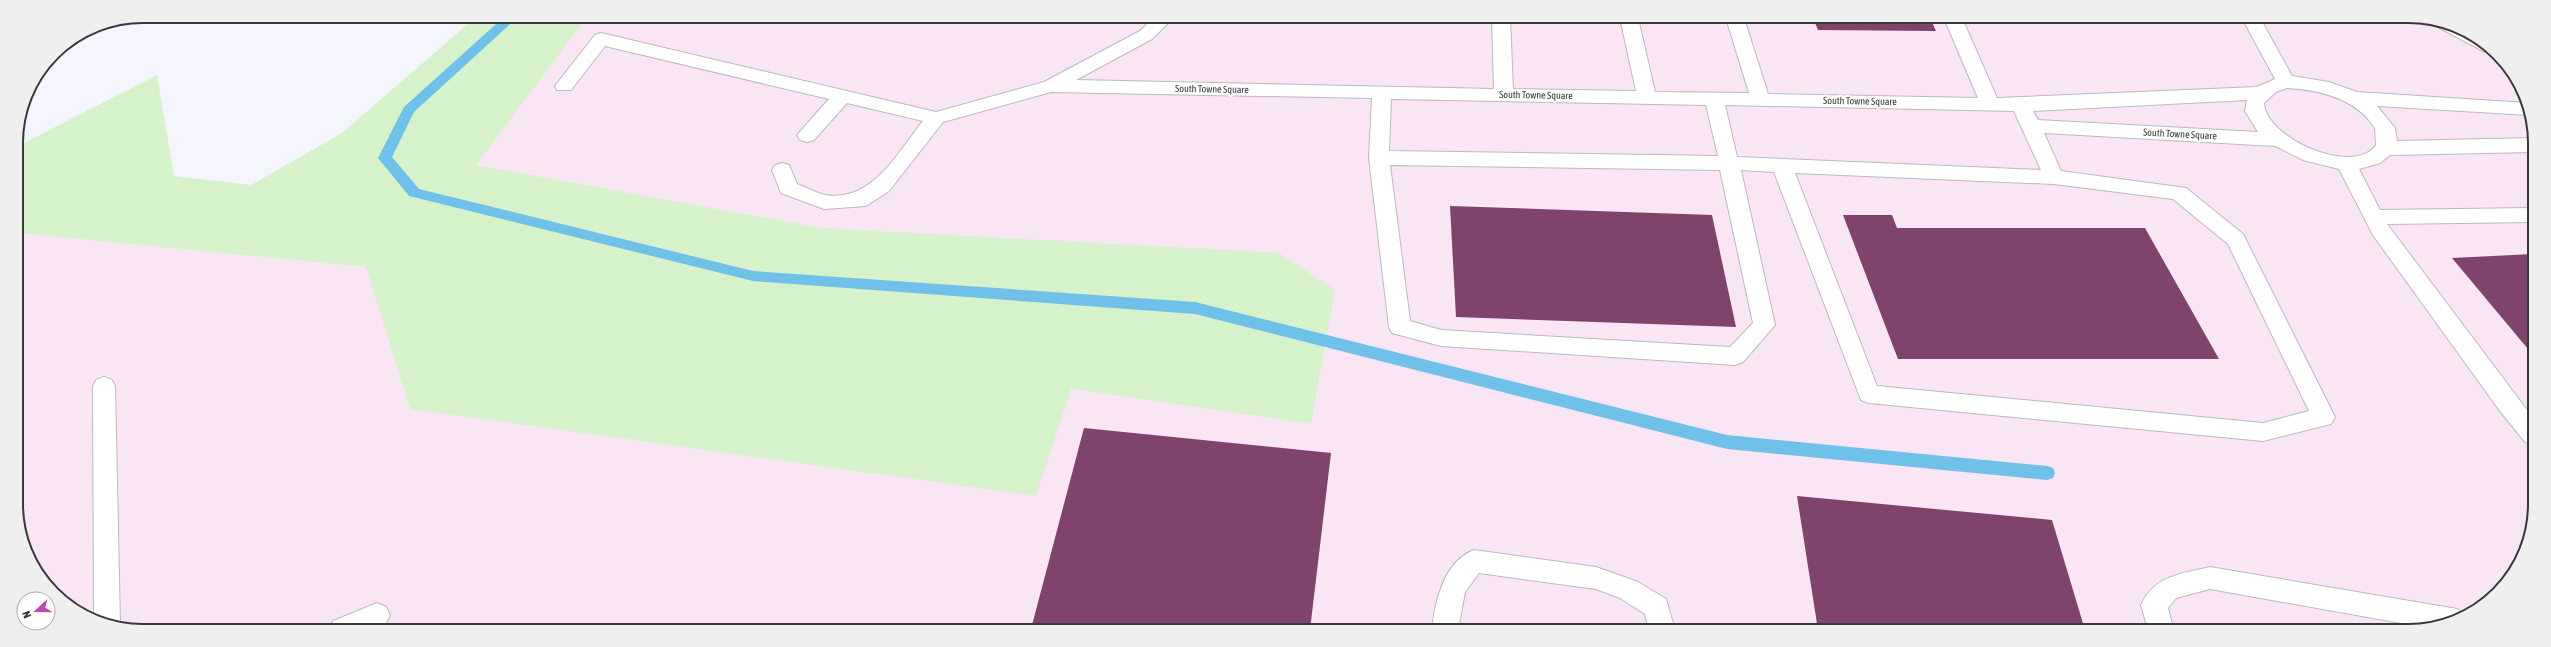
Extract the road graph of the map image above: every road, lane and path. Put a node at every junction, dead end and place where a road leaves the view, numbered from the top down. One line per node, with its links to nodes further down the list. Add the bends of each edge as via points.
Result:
1 (1159, 23): 9 (lane, via 1146,35)
2 (1501, 23): 12 (lane)
3 (1630, 23): 14 (lane)
4 (1737, 23): 17 (lane)
5 (1955, 23): 18 (lane)
6 (2254, 23): 7 (lane)
7 (2286, 82): 11 (lane, South Towne Square, via 2269,86); 16 (lane, South Towne Square, via 2308,83)
8 (564, 86): 13 (lane, via 601,39)
9 (1051, 86): 10 (lane, South Towne Square); 21 (lane)
10 (1382, 92): 12 (lane, South Towne Square); 27 (lane)
11 (2257, 93): 19 (lane, South Towne Square); 24 (lane, South Towne Square, via 2253,105 2257,118)
12 (1504, 94): 14 (lane, South Towne Square)
13 (843, 96): 21 (lane); 23 (lane)
14 (1647, 97): 15 (lane, South Towne Square)
15 (1714, 98): 17 (lane, South Towne Square); 28 (lane)
16 (2352, 98): 20 (lane, South Towne Square); 26 (lane, South Towne Square, via 2368,108 2381,122 2388,136)
17 (1760, 99): 18 (lane, South Towne Square)
18 (1990, 103): 19 (lane, South Towne Square)
19 (2021, 105): 22 (lane)
20 (2523, 109)
21 (936, 118): 31 (lane, via 882,186 860,201 824,202 788,188)
22 (2030, 126): 24 (lane, South Towne Square); 32 (lane)
23 (807, 135)
24 (2280, 140): 29 (lane, South Towne Square, via 2311,155)
25 (2528, 145): 26 (lane)
26 (2387, 148): 29 (lane, South Towne Square, via 2382,154 2367,161)
27 (1379, 158): 28 (lane); 28 (lane, via 1400,327 1441,338 1735,356 1764,325)
28 (1729, 163): 30 (lane)
29 (2346, 163): 34 (lane)
30 (1782, 166): 32 (lane); 32 (lane, via 1869,394 2263,432 2323,417 2236,240 2179,193)
31 (782, 170)
32 (2054, 177)
33 (2528, 215): 34 (lane)
34 (2372, 217): 36 (lane)
35 (104, 386): 38 (lane)
36 (2528, 430)
37 (377, 616): 40 (lane)
38 (107, 619)
39 (2443, 619): 43 (lane, via 2210,578 2168,589 2154,605)
40 (355, 624)
41 (1446, 624): 42 (lane, via 1447,606 1461,574 1474,561 1596,578 1629,590 1657,607)
42 (1661, 624)
43 (2159, 624)

